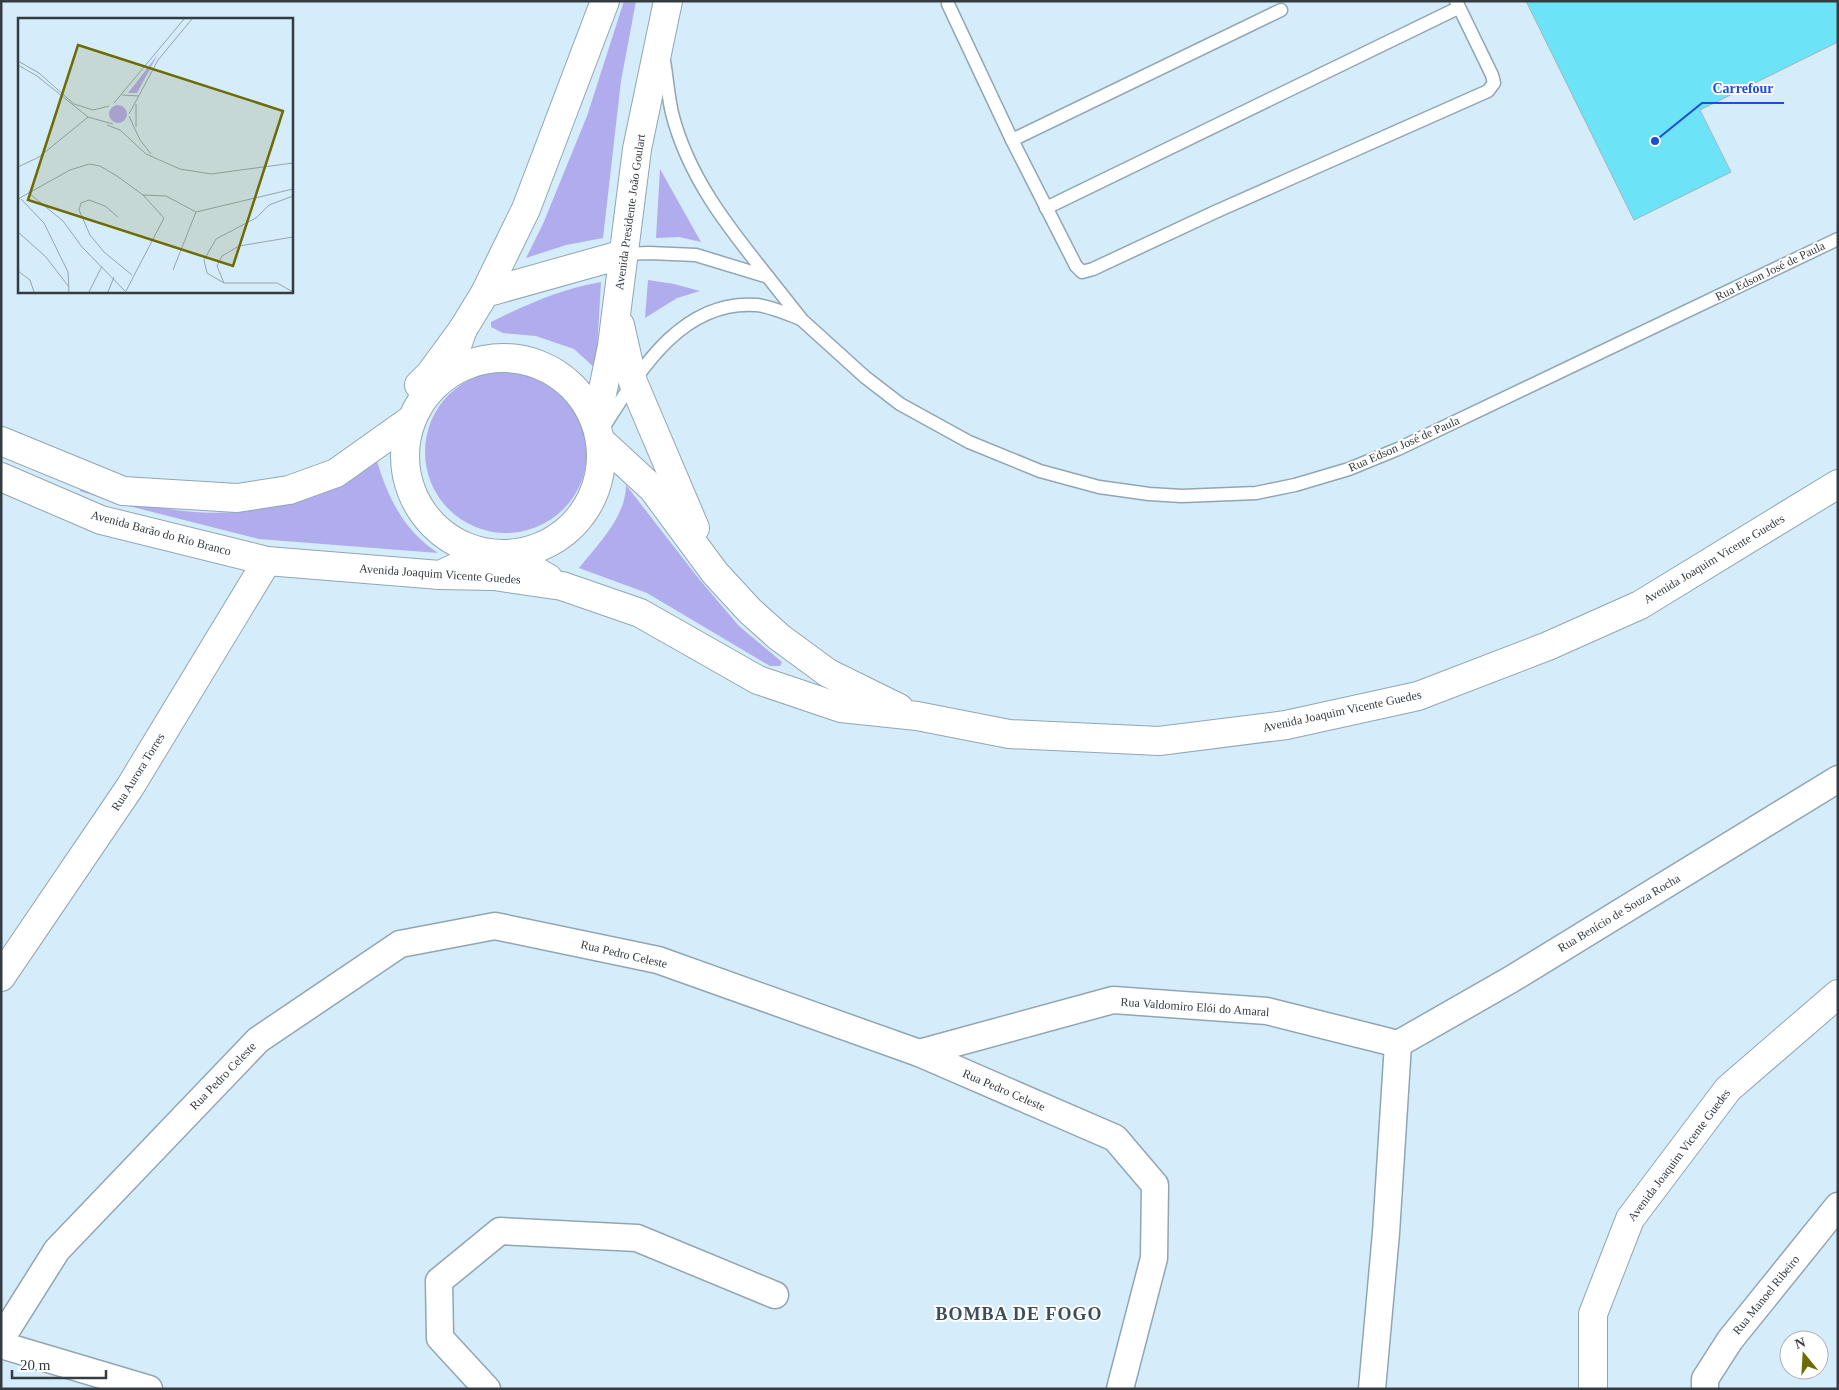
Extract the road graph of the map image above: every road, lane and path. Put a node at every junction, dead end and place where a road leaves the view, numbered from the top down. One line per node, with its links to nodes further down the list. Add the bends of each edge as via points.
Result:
1 (605, 1): 12 (street, via 526,209)
2 (668, 1): 6 (street, Avenida Presidente João Goulart)
3 (948, 1): 7 (lane)
4 (1457, 5): 8 (lane); 8 (lane, via 1492,75 1494,83 1488,91 1082,272)
5 (1281, 10): 7 (lane)
6 (660, 34): 10 (street, Avenida Presidente João Goulart, via 637,149); 11 (lane, via 672,114 686,154 704,191 727,226)
7 (1012, 140): 8 (lane)
8 (1046, 208)
9 (1838, 239): 14 (lane, Rua Edson José de Paula, via 1398,449 1348,469 1256,493 1215,496 1149,494 1099,487 1040,471 969,442 900,404)
10 (624, 254): 11 (lane, via 696,256); 12 (street); 13 (street, Avenida Presidente João Goulart)
11 (768, 277): 14 (lane)
12 (485, 293): 15 (street)
13 (617, 309): 17 (street); 19 (street, Avenida Presidente João Goulart)
14 (802, 320): 17 (lane, via 757,305 726,307 702,314 670,337)
15 (463, 329): 16 (street); 23 (street, via 430,374 359,438 329,458)
16 (446, 376): 18 (street, via 426,396); 19 (street, via 473,363 502,358 533,362 560,376 582,397)
17 (633, 382): 19 (lane); 26 (street)
18 (412, 419): 23 (street, via 336,473 289,490); 24 (street, via 405,458 408,481 420,510 441,533 465,548)
19 (599, 433): 24 (street, Avenida Presidente João Goulart, via 601,470 594,492 580,517 559,537 533,549); 26 (street, Avenida Joaquim Vicente Guedes, via 653,489)
20 (1, 441): 23 (street, via 123,491)
21 (1, 477): 25 (street, Avenida Barão do Rio Branco, via 101,520)
22 (1838, 484): 29 (street, Avenida Joaquim Vicente Guedes, via 1640,604 1548,646 1418,696 1286,725 1159,741 1009,734)
23 (237, 498)
24 (496, 553): 27 (street); 28 (street)
25 (267, 561): 27 (street, Avenida Joaquim Vicente Guedes); 31 (street, Rua Aurora Torres, via 130,787)
26 (715, 573): 29 (street, Avenida Joaquim Vicente Guedes, via 750,611 828,673)
27 (440, 575): 28 (street, Avenida Joaquim Vicente Guedes, via 494,576)
28 (562, 586): 29 (street, Avenida Joaquim Vicente Guedes, via 640,613 758,680 841,708)
29 (917, 716)
30 (1838, 779): 33 (street, Rua Benício de Souza Rocha, via 1510,980)
31 (1, 977)
32 (1838, 994): 43 (street, Avenida Joaquim Vicente Guedes, via 1728,1089 1630,1218 1593,1314)
33 (1398, 1044): 34 (street, Rua Valdomiro Elói do Amaral, via 1267,1011 1113,1000); 42 (street)
34 (919, 1053): 37 (street, Rua Pedro Celeste, via 658,960 495,926 400,944 258,1040 57,1250); 41 (street, Rua Pedro Celeste, via 1115,1138 1155,1185 1154,1258)
35 (1838, 1206): 44 (street, Rua Manoel Ribeiro, via 1730,1340 1705,1379)
36 (775, 1295): 40 (street, via 638,1238 500,1231 439,1281 440,1338)
37 (1, 1339)
38 (1, 1345): 39 (street)
39 (149, 1389)
40 (487, 1389)
41 (1120, 1389)
42 (1372, 1389)
43 (1593, 1389)
44 (1705, 1389)

